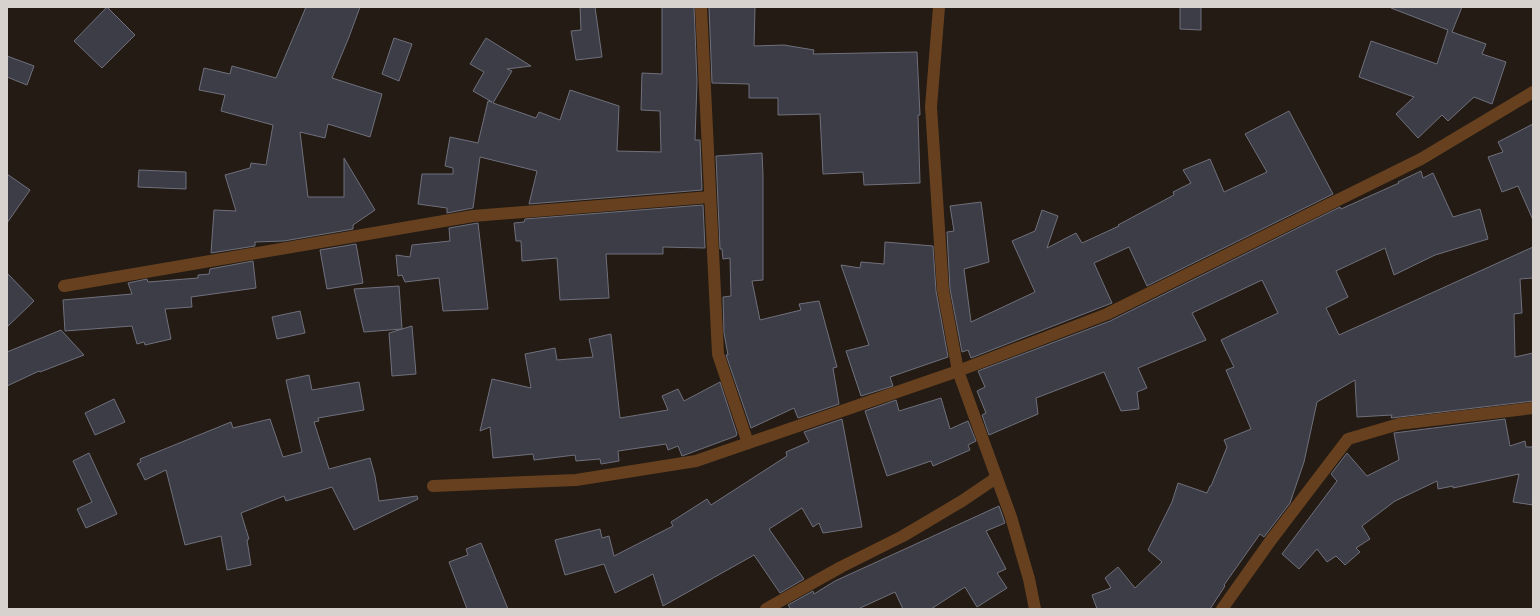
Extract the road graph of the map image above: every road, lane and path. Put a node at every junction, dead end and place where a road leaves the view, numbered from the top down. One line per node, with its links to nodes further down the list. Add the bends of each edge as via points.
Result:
1 (701, 7): 4 (street)
2 (939, 7): 6 (street, via 931,107 943,290)
3 (1533, 92): 6 (street, via 1421,159 1107,314)
4 (710, 197): 5 (street, via 473,216); 8 (street, via 718,354)
5 (64, 286)
6 (958, 371): 8 (street); 9 (street)
7 (1533, 408): 13 (street, via 1399,424 1348,440)
8 (748, 443): 10 (street, via 696,461 576,480)
9 (996, 478): 11 (street, via 903,536); 12 (street, via 1027,572)
10 (433, 486)
11 (766, 609)
12 (1035, 609)
13 (1222, 609)

